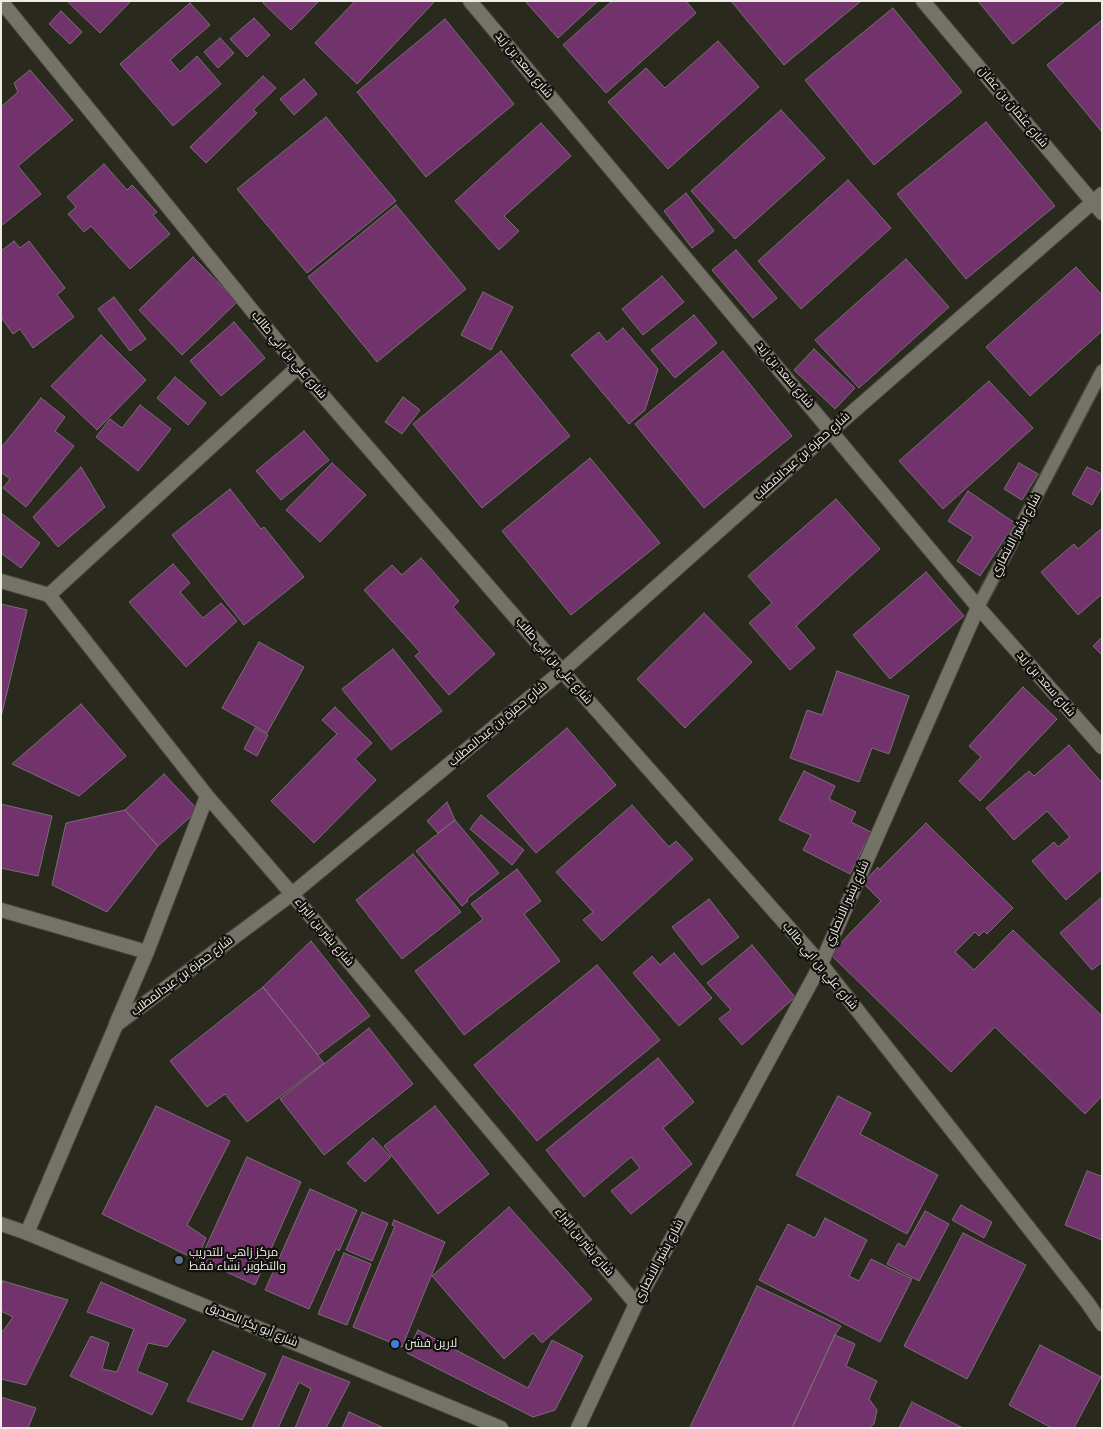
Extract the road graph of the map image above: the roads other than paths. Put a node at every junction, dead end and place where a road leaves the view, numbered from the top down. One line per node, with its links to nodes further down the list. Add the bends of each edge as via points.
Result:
1 (1, 1): 6 (street, شارع علي بن ابي طالب)
2 (470, 1): 8 (street, شارع سعد بن زيد)
3 (923, 1): 4 (street, شارع عثمان بن عفان)
4 (1097, 197): 5 (street, شارع عثمان بن عفان); 8 (street, شارع حمزة بن عبدالمطلب)
5 (1102, 213)
6 (298, 367): 10 (street); 12 (street, شارع علي بن ابي طالب)
7 (1102, 371): 11 (lane, شارع بشير الانصاري)
8 (832, 430): 11 (street, شارع سعد بن زيد); 12 (street, شارع حمزة بن عبدالمطلب)
9 (1, 581): 10 (street)
10 (49, 595): 14 (street, شارع بشر بن البراء)
11 (978, 607): 13 (street, شارع سعد بن زيد); 18 (street, شارع بشير الانصاري)
12 (562, 671): 15 (street, شارع حمزة بن عبدالمطلب); 18 (street, شارع علي بن ابي طالب)
13 (1102, 747)
14 (208, 796): 15 (street, شارع بشر بن البراء); 17 (street)
15 (292, 894): 19 (street, شارع حمزة بن عبدالمطلب); 22 (street, شارع بشر بن البراء)
16 (1, 910): 17 (street)
17 (147, 952): 19 (street)
18 (821, 964): 22 (street, شارع بشير الانصاري); 23 (street, شارع علي بن ابي طالب)
19 (116, 1025): 21 (street)
20 (1, 1224): 21 (street, شارع أبو بكر الصديق)
21 (27, 1233): 24 (street, شارع أبو بكر الصديق)
22 (636, 1304): 25 (street, شارع بشير الانصاري)
23 (1102, 1324)
24 (501, 1428)
25 (578, 1428)

